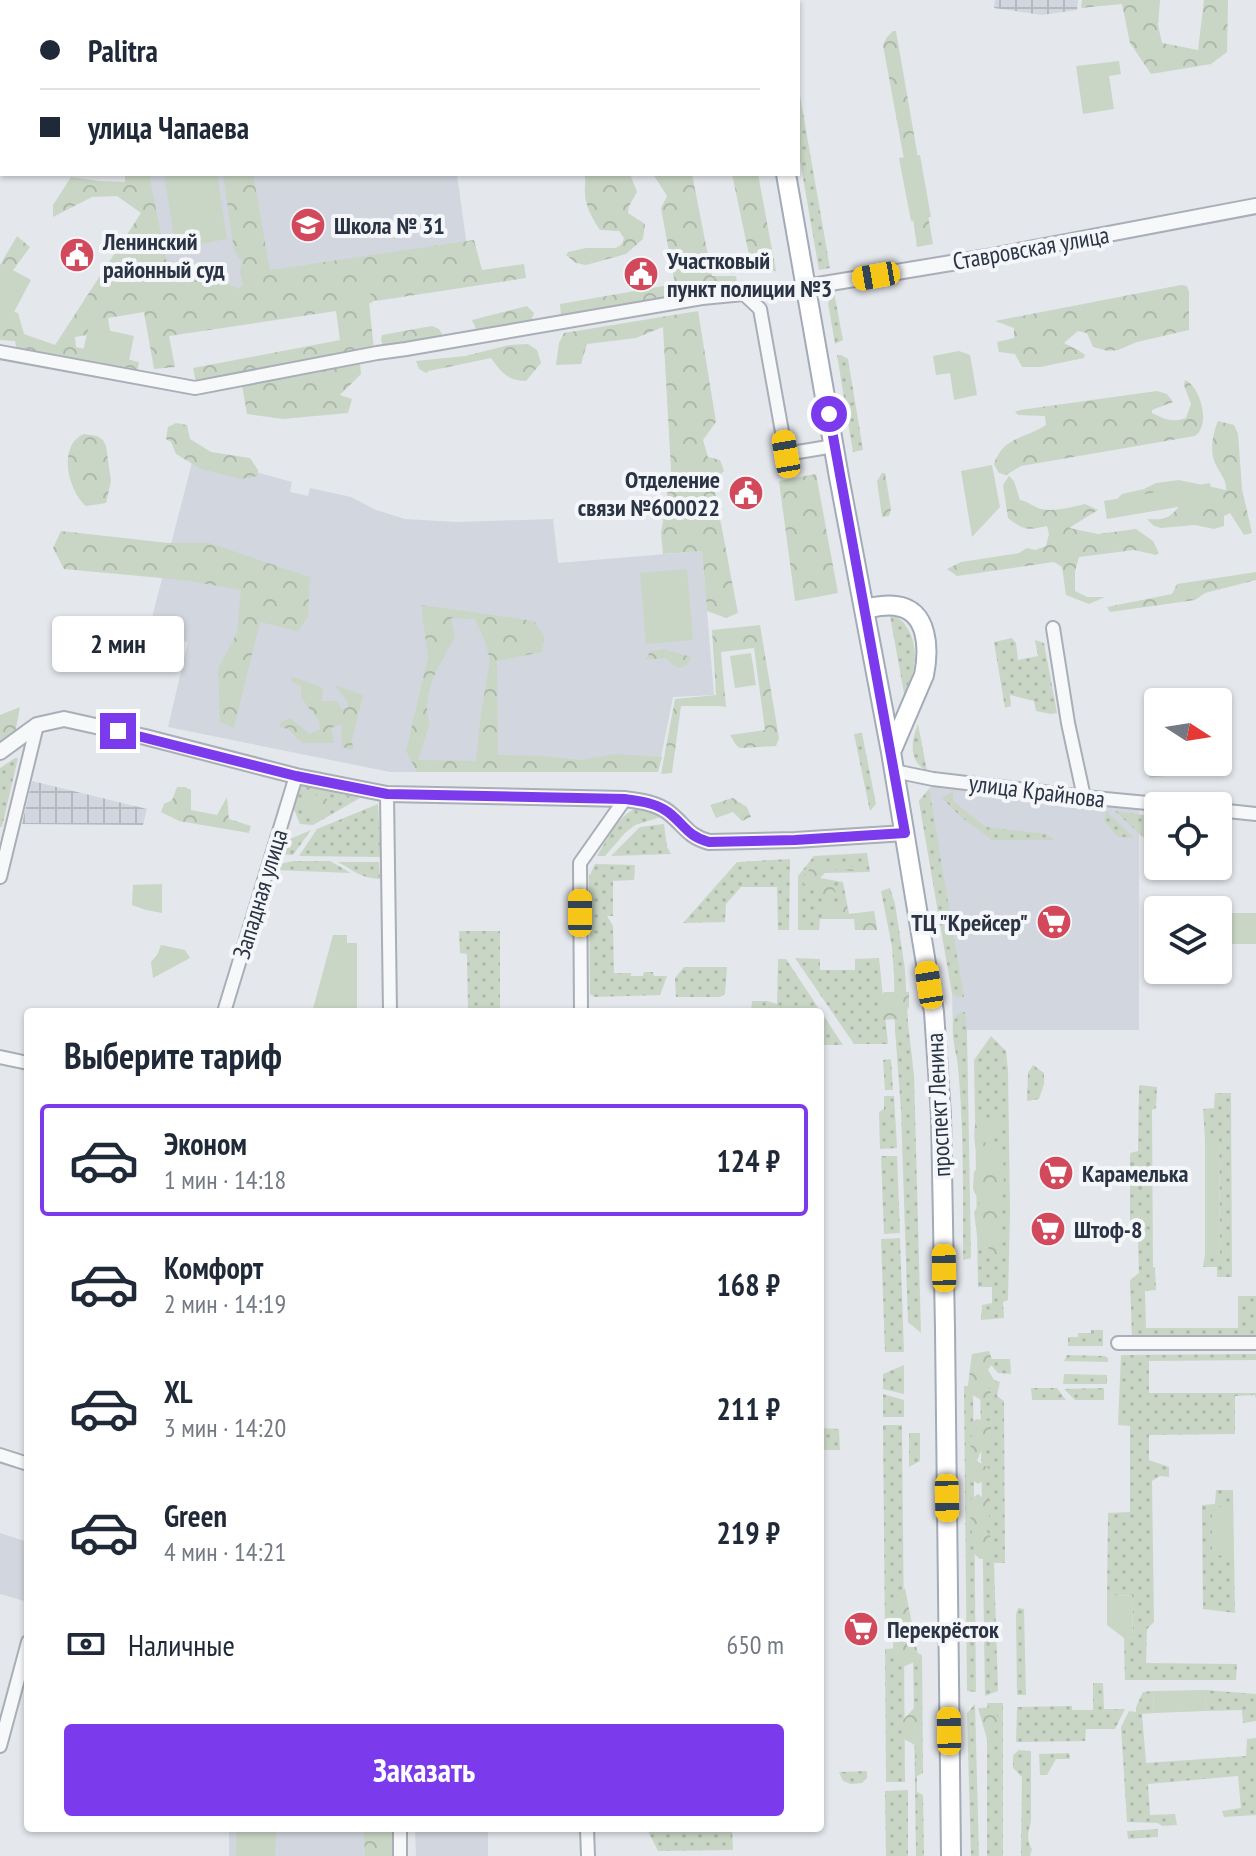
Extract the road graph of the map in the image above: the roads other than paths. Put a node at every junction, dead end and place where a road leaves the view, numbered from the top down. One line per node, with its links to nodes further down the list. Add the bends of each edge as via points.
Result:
1 (786, 176): 3 (main road, проспект Ленина)
2 (1256, 206): 3 (street, Ставровская улица)
3 (806, 287): 5 (main road, проспект Ленина)
4 (0, 352): 5 (street, via 195,388 744,294 760,309 786,454)
5 (834, 446): 6 (main road, проспект Ленина)
6 (864, 609): 10 (main road, проспект Ленина); 10 (main road, via 904,607 919,619 925,638 924,675)
7 (1053, 628): 14 (street)
8 (37, 725): 9 (street); 12 (street, via 64,719); 20 (street)
9 (0, 752)
10 (891, 752): 11 (main road, проспект Ленина)
11 (894, 771): 14 (street, улица Крайнова); 19 (main road, проспект Ленина)
12 (296, 776): 13 (street); 21 (street, Западная улица)
13 (387, 794): 15 (street); 22 (street)
14 (1084, 797): 16 (street, улица Крайнова)
15 (625, 799): 19 (street, via 668,812 696,839 709,842); 23 (street, via 580,863)
16 (1144, 803)
17 (1232, 811): 18 (street)
18 (1256, 814)
19 (905, 833): 37 (main road, проспект Ленина, via 934,1012 941,1116)
20 (0, 877)
21 (225, 1008)
22 (390, 1008)
23 (581, 1008)
24 (0, 1057): 25 (street)
25 (24, 1062)
26 (1118, 1343): 27 (street)
27 (1256, 1343)
28 (0, 1455): 29 (street)
29 (24, 1463)
30 (24, 1655): 31 (street)
31 (3, 1723): 32 (street)
32 (0, 1746)
33 (400, 1832): 35 (street)
34 (587, 1832): 36 (street)
35 (400, 1856)
36 (588, 1856)
37 (951, 1856)

